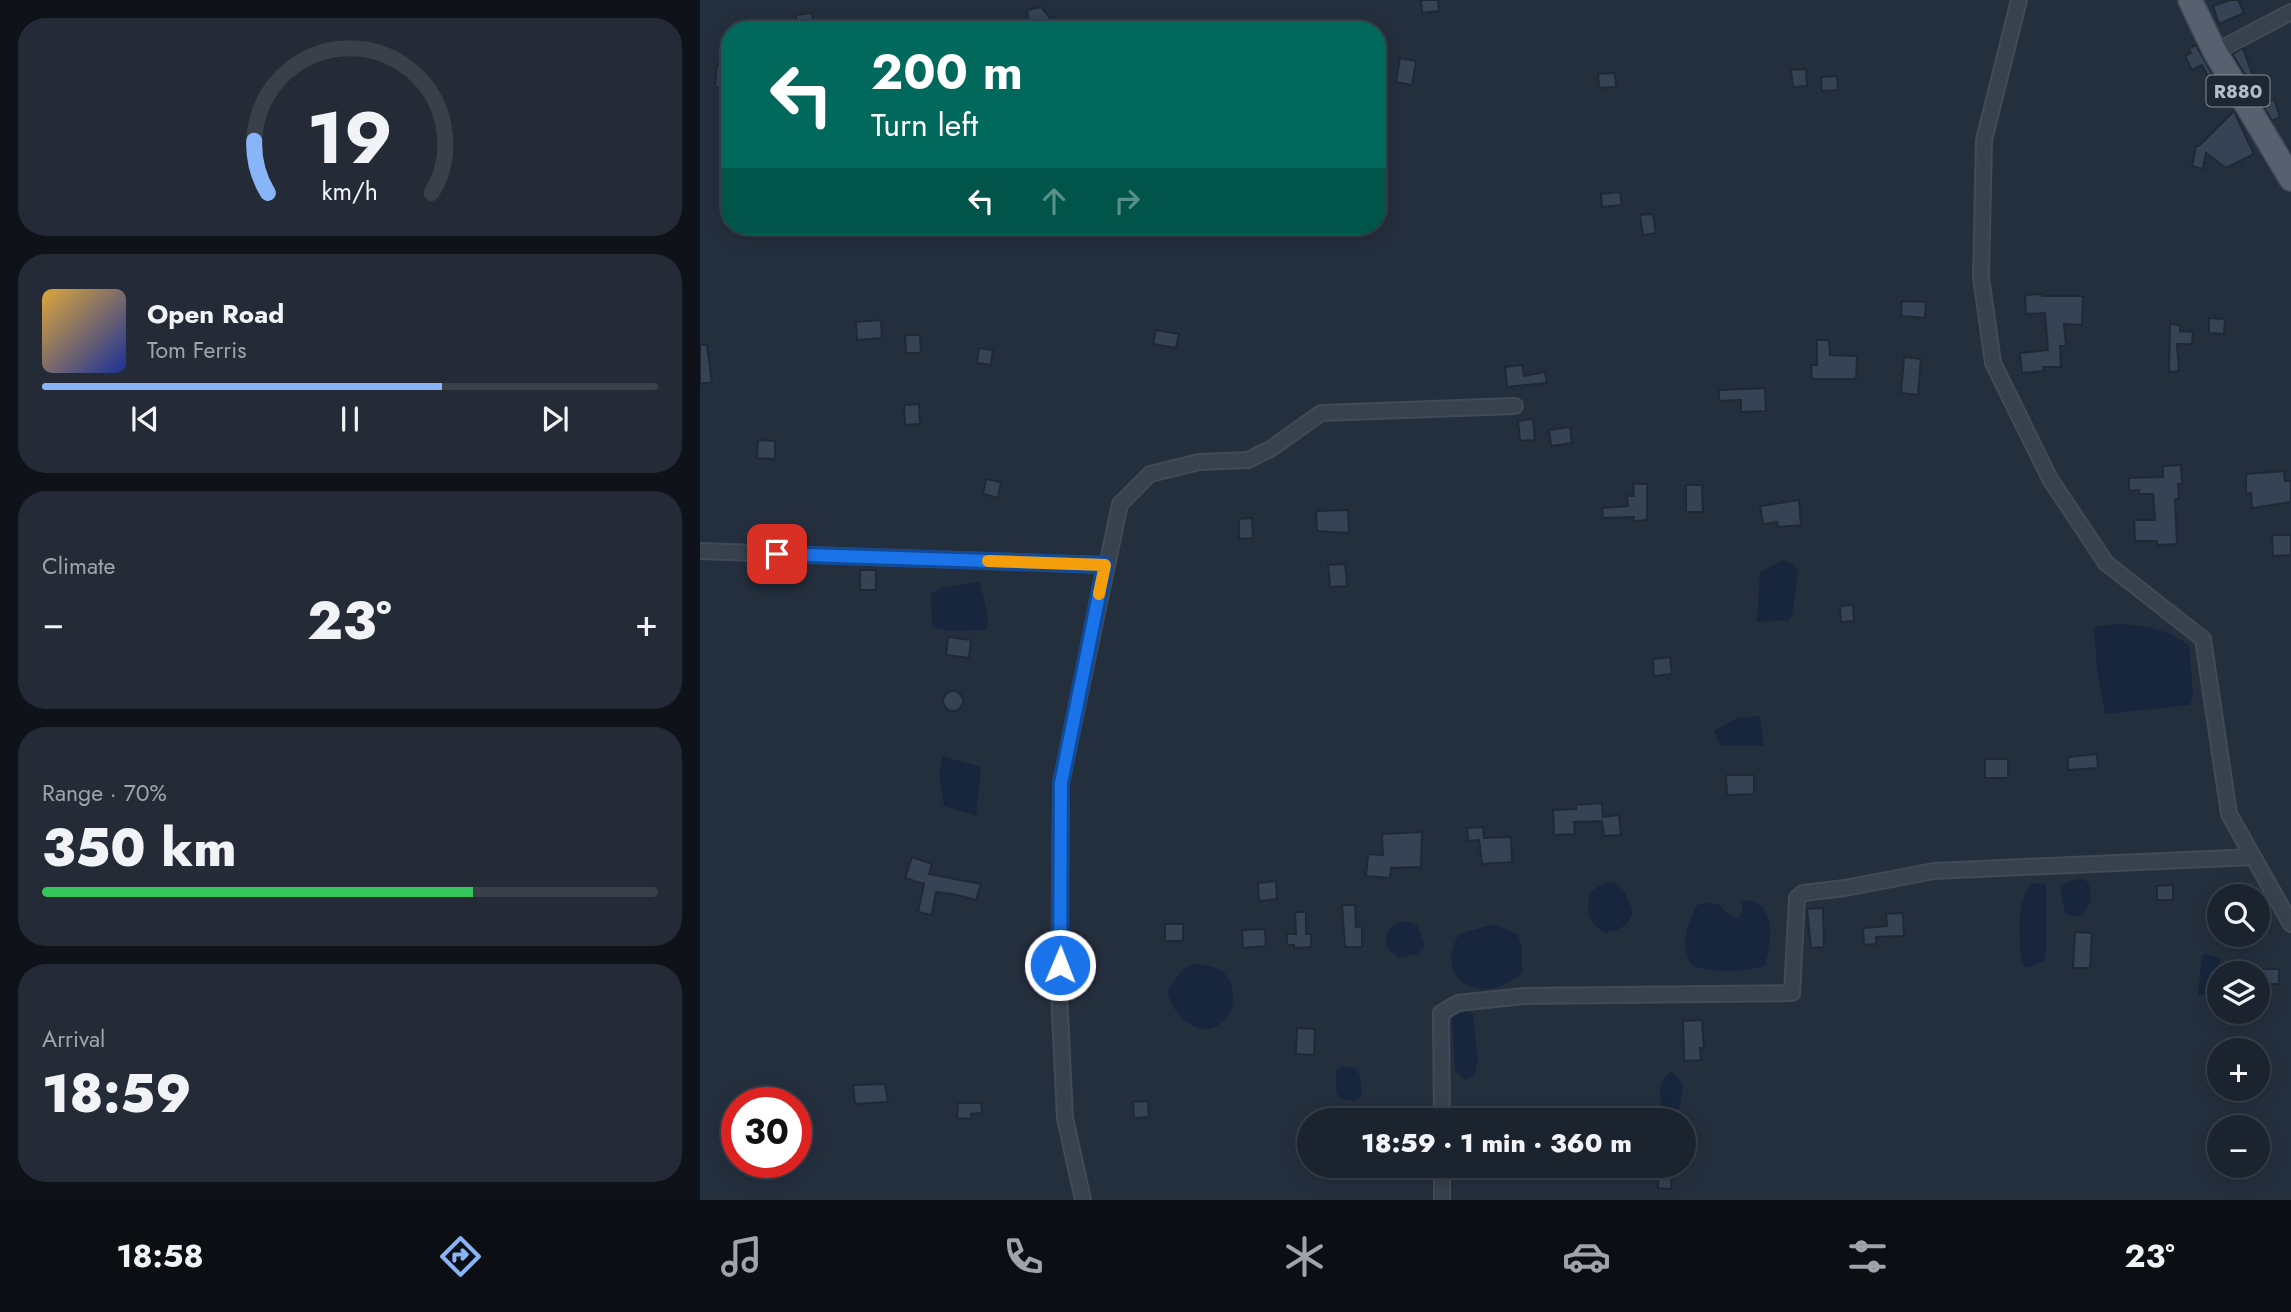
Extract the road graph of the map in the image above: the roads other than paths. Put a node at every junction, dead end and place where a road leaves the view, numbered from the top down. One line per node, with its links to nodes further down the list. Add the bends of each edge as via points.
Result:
1 (2019, 0): 9 (street, via 1984,140 1981,277 1993,363 2050,479 2106,564 2203,639 2229,814)
2 (2190, 0): 4 (main road, R880)
3 (2291, 12): 4 (street)
4 (2215, 52): 5 (main road, R880)
5 (2291, 179)
6 (1515, 406): 8 (street, via 1321,413 1248,460 1199,461 1150,474 1119,504)
7 (700, 551): 8 (street)
8 (1105, 565): 13 (street, via 1061,783 1059,992 1065,1118)
9 (2253, 857): 10 (street); 11 (street, via 1934,871 1803,893 1797,898 1792,993 1524,996 1458,1003 1441,1013)
10 (2291, 923)
11 (1441, 1108)
12 (1442, 1178): 14 (street)
13 (1083, 1200)
14 (1442, 1200)

